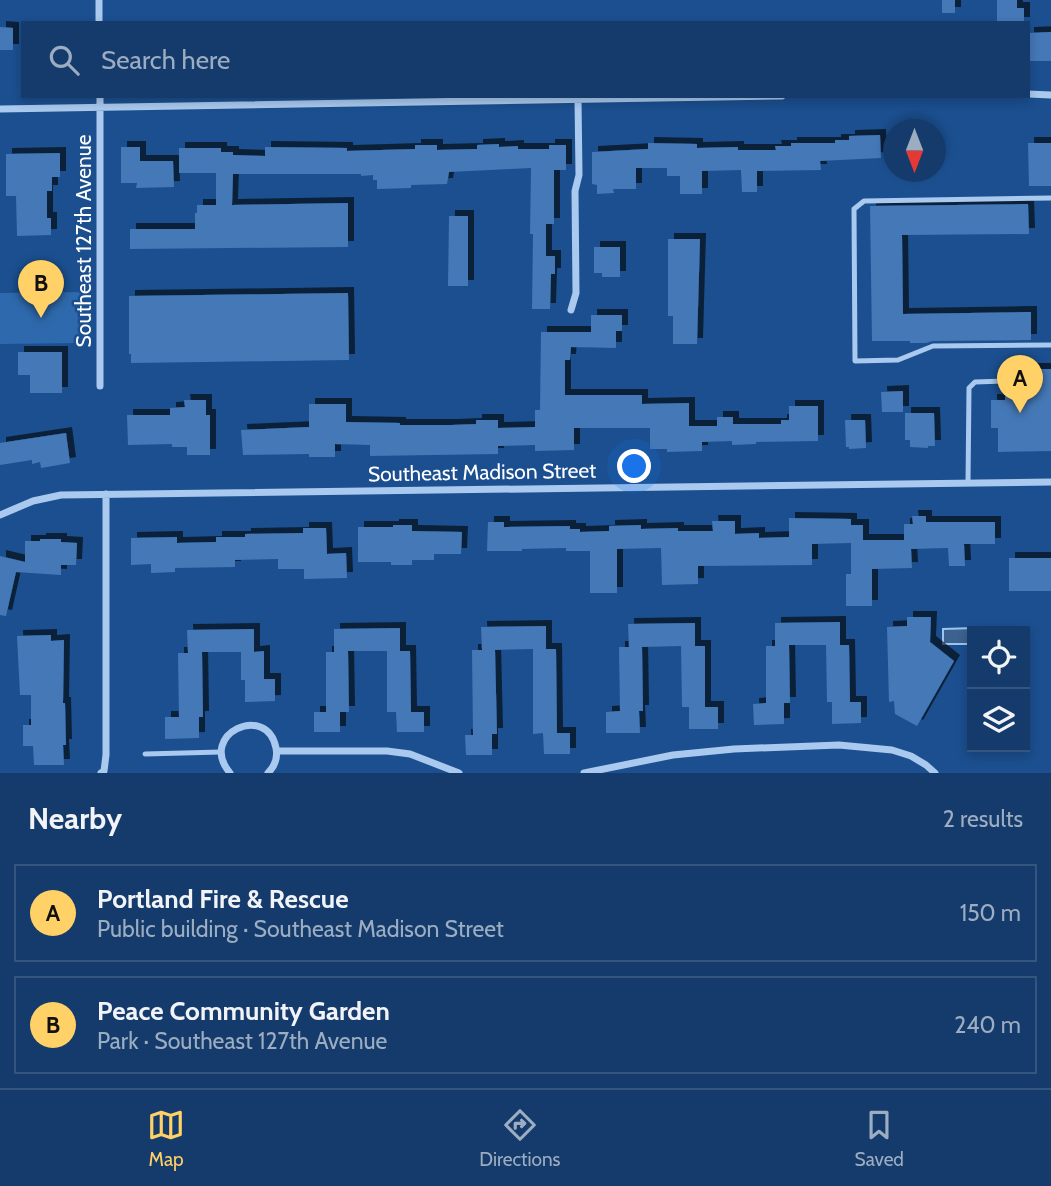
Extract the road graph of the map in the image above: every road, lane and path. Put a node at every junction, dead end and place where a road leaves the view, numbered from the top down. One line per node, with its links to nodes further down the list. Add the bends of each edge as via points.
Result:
1 (99, 0): 2 (street)
2 (99, 21)
3 (1030, 94): 4 (street)
4 (1051, 94)
5 (100, 98): 8 (street, Southeast 127th Avenue)
6 (646, 98): 7 (street)
7 (578, 99): 8 (street); 11 (street, via 576,293)
8 (100, 106): 9 (street); 14 (street, Southeast 127th Avenue)
9 (0, 109)
10 (1051, 198): 12 (lane, via 864,201 854,209 855,361 898,360 933,346)
11 (571, 310)
12 (1051, 345)
13 (1005, 381): 16 (lane, via 975,382 969,388)
14 (100, 386)
15 (1051, 481): 16 (street, Southeast Madison Street)
16 (968, 483): 17 (street, Southeast Madison Street)
17 (106, 494): 18 (street, Southeast Madison Street, via 61,495); 22 (street, via 106,755)
18 (0, 515)
19 (277, 751): 20 (street, via 266,730 242,726 231,731); 24 (street); 25 (street, via 387,751 410,754)
20 (221, 752): 21 (lane); 23 (street)
21 (145, 754)
22 (102, 772)
23 (230, 773)
24 (268, 773)
25 (459, 773)
26 (584, 773): 27 (street, via 673,755 839,745 892,750 911,756)
27 (935, 773)

